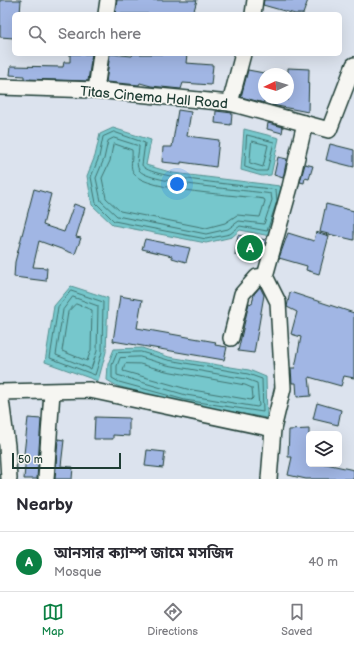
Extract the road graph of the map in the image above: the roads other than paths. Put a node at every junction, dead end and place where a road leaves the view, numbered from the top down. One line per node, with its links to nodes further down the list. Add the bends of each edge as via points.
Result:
1 (108, 0): 3 (street)
2 (255, 0): 4 (street)
3 (106, 12)
4 (253, 12)
5 (101, 56): 9 (street)
6 (242, 56): 10 (street)
7 (354, 65): 11 (street, Titas Cinema Hall Road, via 329,130)
8 (0, 87): 9 (street, Titas Cinema Hall Road)
9 (96, 90): 10 (street, Titas Cinema Hall Road)
10 (230, 103): 11 (street, Titas Cinema Hall Road)
11 (305, 123): 12 (street)
12 (265, 276): 13 (street, via 257,277 242,294); 16 (street, via 278,302 283,388)
13 (231, 338)
14 (0, 392): 15 (street); 17 (street)
15 (52, 392): 16 (street, via 90,390); 18 (street)
16 (273, 429): 19 (street)
17 (9, 479)
18 (46, 479)
19 (269, 479)

